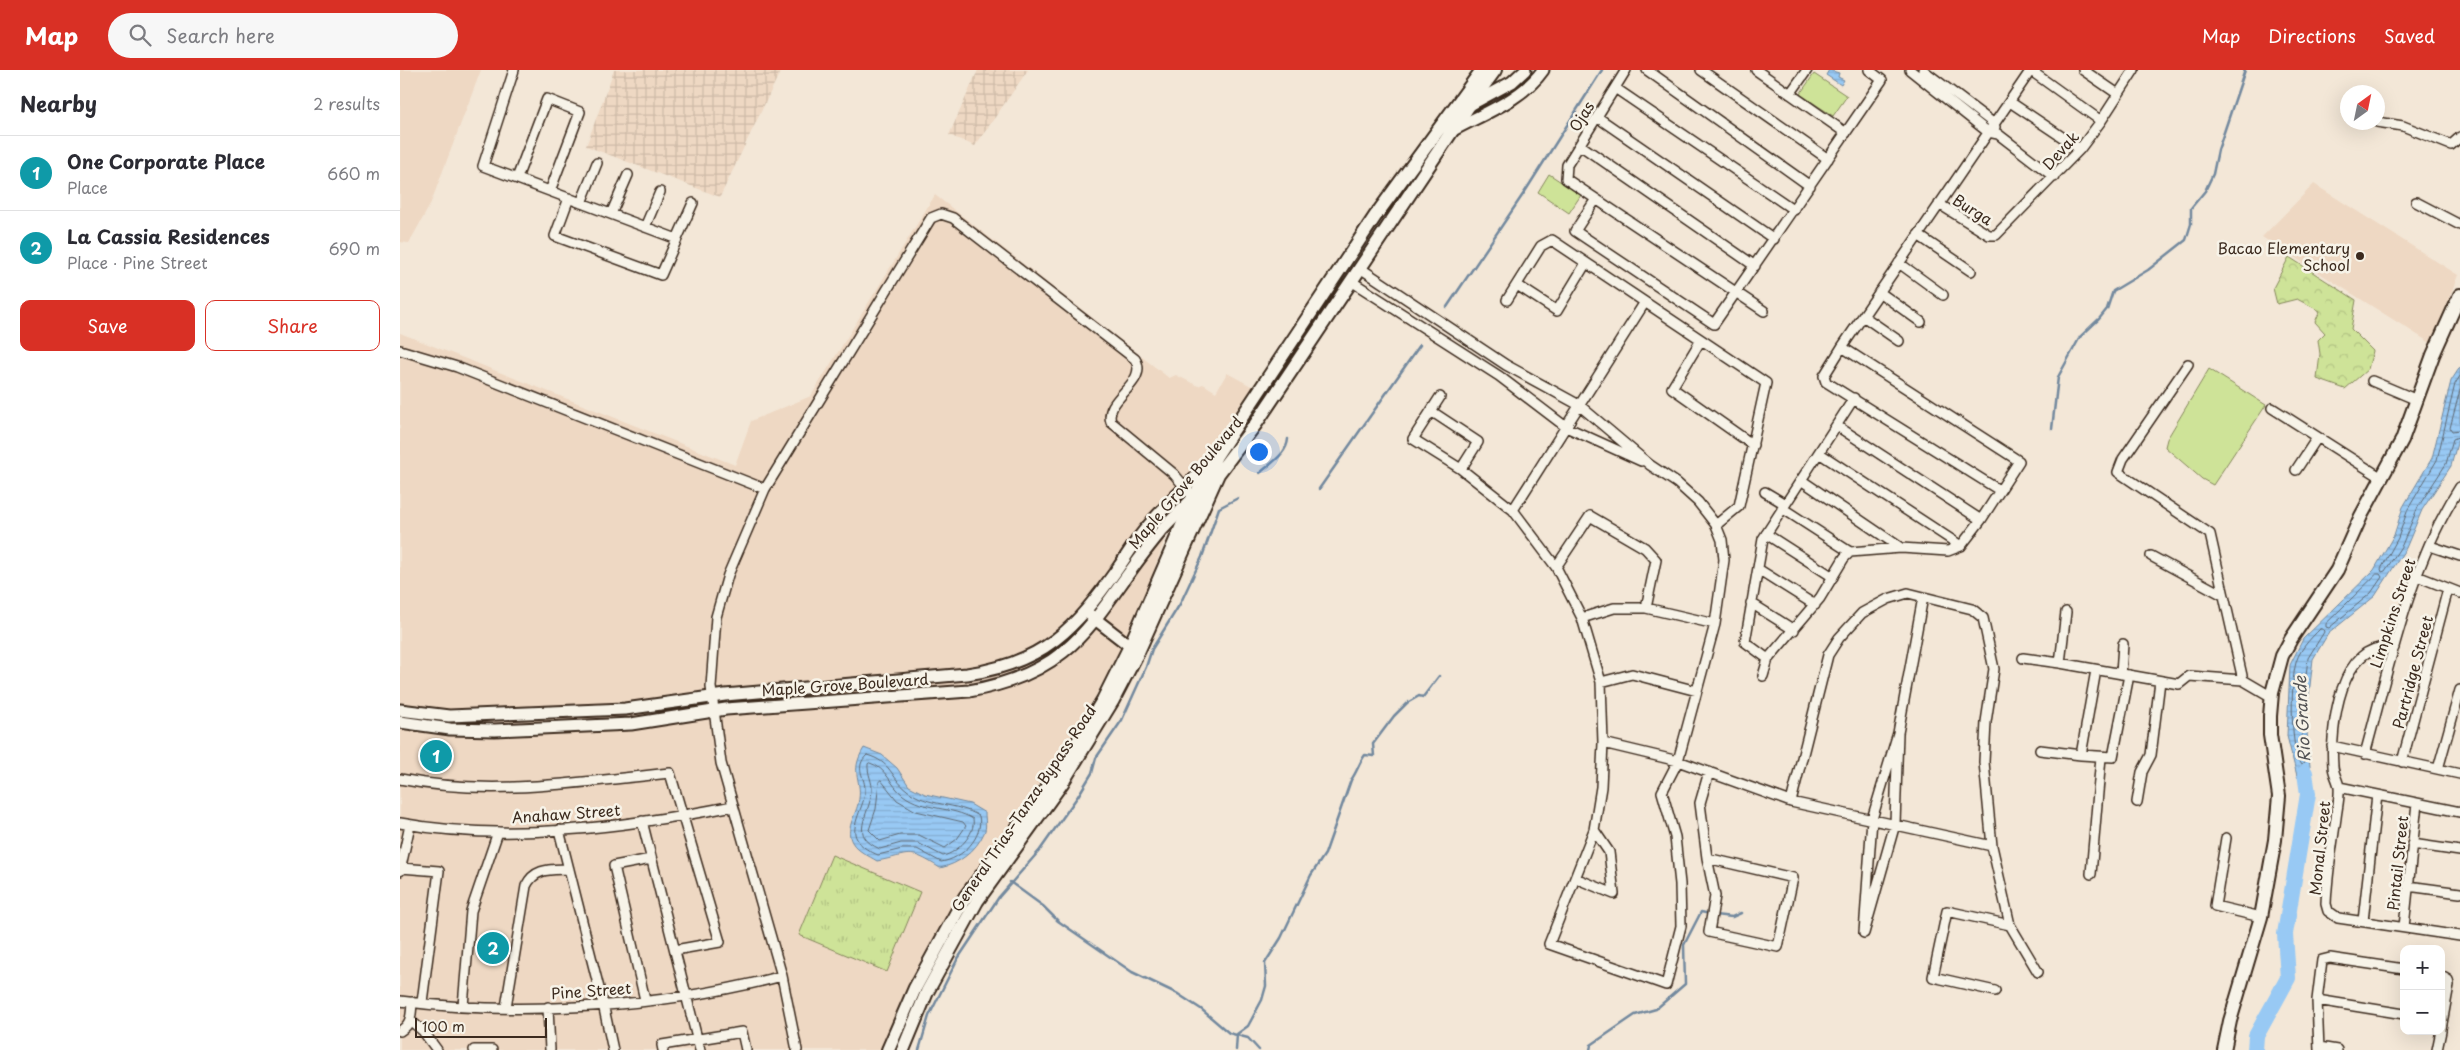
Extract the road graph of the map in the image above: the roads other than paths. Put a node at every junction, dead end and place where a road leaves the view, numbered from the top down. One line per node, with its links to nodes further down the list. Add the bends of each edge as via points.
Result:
1 (514, 70): 35 (street, via 483,166)
2 (1482, 70): 25 (main road)
3 (1495, 70): 21 (main road)
4 (1525, 70): 21 (street, via 1512,82)
5 (1543, 70): 25 (street, Maple Grove Boulevard, via 1519,94)
6 (1626, 70): 17 (street, Ojas)
7 (1647, 70): 36 (street)
8 (1701, 70): 31 (street)
9 (1756, 70): 18 (street)
10 (1807, 70): 18 (street)
11 (1869, 70): 27 (street, via 1882,80)
12 (1910, 70): 26 (street)
13 (1923, 70): 26 (street)
14 (2030, 70): 20 (street); 23 (street)
15 (2083, 70): 19 (street)
16 (2134, 70): 19 (street, Devak)
17 (1615, 88): 22 (street, Ojas); 45 (street)
18 (1790, 94): 27 (street)
19 (2118, 94): 23 (street, Devak)
20 (2010, 102): 26 (street); 30 (street)
21 (1468, 106): 25 (main road)
22 (1597, 117): 29 (street, Ojas); 52 (street)
23 (2101, 121): 30 (street, Devak)
24 (2385, 123): 28 (street, via 2403,126 2451,145)
25 (1448, 126): 56 (main road, Maple Grove Boulevard); 88 (main road, Maple Grove Boulevard, via 1376,215)
26 (1990, 127): 34 (street); 44 (street)
27 (1846, 133): 31 (street)
28 (2460, 137)
29 (1580, 145): 40 (street, Ojas, via 1567,165 1566,179); 55 (street)
30 (2080, 150): 34 (street, Devak)
31 (1828, 159): 36 (street)
32 (597, 163): 42 (street)
33 (628, 175): 46 (street)
34 (2054, 177): 50 (street, Devak)
35 (517, 178): 37 (street); 37 (street, via 547,99 580,112)
36 (1810, 186): 45 (street)
37 (550, 191): 39 (street)
38 (660, 192): 48 (street)
39 (568, 198): 42 (street); 51 (street, via 555,236 661,275)
40 (1596, 199): 61 (street); 61 (street, via 1575,232 1714,324)
41 (2416, 202): 47 (street)
42 (581, 203): 46 (street)
43 (693, 203): 51 (street)
44 (1939, 204): 49 (street); 50 (street, Burga)
45 (1794, 210): 52 (street)
46 (612, 214): 48 (street)
47 (2460, 225)
48 (645, 227): 51 (street)
49 (1918, 235): 54 (street); 57 (street)
50 (1993, 236)
51 (677, 239)
52 (1774, 239): 55 (street)
53 (1586, 263): 59 (street, via 1552,240 1541,246); 59 (street, via 1557,311); 65 (street)
54 (1899, 263): 60 (street); 62 (street)
55 (1756, 266): 61 (street)
56 (1360, 268): 58 (main road, Maple Grove Boulevard); 74 (street)
57 (1971, 271)
58 (1351, 280): 75 (street); 92 (main road, Maple Grove Boulevard, via 1255,425)
59 (1517, 285): 64 (street)
60 (1879, 292): 67 (street); 68 (street)
61 (1737, 293): 66 (street)
62 (1943, 294)
63 (2460, 295): 79 (main road)
64 (1507, 300)
65 (1645, 302): 69 (street); 80 (street)
66 (1764, 311)
67 (1863, 316): 70 (street); 71 (street)
68 (1920, 322)
69 (1701, 340): 86 (street, via 1766,383); 86 (street, via 1672,388)
70 (1899, 341)
71 (1842, 346): 78 (street, via 1824,376 1826,382); 98 (street, via 2019,460)
72 (400, 350): 97 (street, via 457,367)
73 (2188, 364): 118 (street, via 2123,459 2118,472 2210,534)
74 (1506, 365): 75 (street); 80 (street)
75 (1499, 376): 84 (street)
76 (2372, 381): 79 (street)
77 (1440, 397): 82 (street)
78 (1854, 398): 83 (street); 98 (street)
79 (2417, 400): 93 (main road, via 2402,440)
80 (1579, 405): 84 (street); 89 (street)
81 (2272, 408): 85 (street)
82 (1431, 411): 90 (street, via 1478,442); 90 (street, via 1413,439)
83 (1837, 426): 87 (street); 103 (street)
84 (1566, 427): 89 (street); 102 (street)
85 (2317, 438): 91 (street); 93 (street)
86 (1754, 445): 104 (street, via 1739,506)
87 (1819, 453): 94 (street); 106 (street)
88 (1216, 456): 96 (street, Maple Grove Boulevard); 100 (main road, General Trias–Tanza Bypass Road)
89 (1650, 465): 104 (street, via 1698,502)
90 (1461, 469): 102 (street)
91 (2296, 470)
92 (1218, 474): 100 (street, Maple Grove Boulevard); 227 (main road, General Trias–Tanza Bypass Road, via 1114,700 1062,783 977,901 927,992)
93 (2382, 478): 144 (main road, via 2361,516 2338,570 2282,656)
94 (1801, 480): 101 (street); 108 (street)
95 (2460, 486): 107 (street, Limpkins Street, via 2444,512)
96 (1185, 488): 97 (street, via 1174,474 1111,422 1112,410 1138,374 1135,359 957,221 941,214 931,218); 100 (street); 123 (street, Maple Grove Boulevard, via 1148,525)
97 (765, 489): 143 (street, via 728,575 716,617)
98 (1999, 490): 103 (street)
99 (1765, 492): 101 (street)
100 (1194, 498): 126 (street, Maple Grove Boulevard, via 1163,529); 130 (main road, General Trias–Tanza Bypass Road)
101 (1784, 506): 105 (street); 109 (street)
102 (1513, 510): 112 (street)
103 (1981, 520): 106 (street)
104 (1716, 525): 127 (street, via 1722,540 1724,560)
105 (1766, 534): 113 (street); 115 (street)
106 (1960, 546): 108 (street, via 1948,551)
107 (2430, 546): 111 (street); 114 (street, Limpkins Street)
108 (1901, 548): 109 (street)
109 (1850, 552): 115 (street)
110 (2151, 556): 118 (street)
111 (2460, 556)
112 (1556, 567): 122 (street, via 1590,516 1645,548 1656,560); 125 (street)
113 (1758, 569): 120 (street); 121 (street)
114 (2417, 576): 116 (street); 131 (street, Limpkins Street)
115 (1833, 577): 121 (street)
116 (2448, 588): 117 (street); 156 (street, Partridge Street)
117 (2460, 593)
118 (2223, 595): 138 (street)
119 (1923, 597): 148 (street); 163 (street, via 1908,594 1888,599 1862,613 1828,655); 179 (street, via 1972,609 1983,618 1994,669 1984,762)
120 (1751, 602): 128 (street); 133 (street, via 1745,642)
121 (1815, 605): 128 (street)
122 (1646, 608): 125 (street, via 1614,608); 127 (street)
123 (1086, 612): 126 (street); 143 (street, Maple Grove Boulevard, via 1042,651 991,670)
124 (2066, 612): 134 (street)
125 (1582, 618): 140 (street)
126 (1096, 620): 130 (street); 146 (street, Maple Grove Boulevard, via 1072,645 1044,666 988,688)
127 (1716, 624): 142 (street)
128 (1794, 630): 133 (street)
129 (2122, 644): 136 (street)
130 (1130, 646): 226 (main road, General Trias–Tanza Bypass Road, via 1103,700 1060,771 965,897 915,988)
131 (2394, 648): 150 (street, via 2372,649 2349,669); 152 (street, Limpkins Street)
132 (2023, 658): 134 (street)
133 (1768, 659): 137 (street)
134 (2060, 663): 135 (street)
135 (2096, 670): 136 (street); 153 (street)
136 (2125, 674): 139 (street); 154 (street, via 2114,755 2112,758)
137 (1763, 676)
138 (2243, 680): 139 (street, via 2189,676 2179,684); 144 (street)
139 (2160, 681): 164 (street, via 2151,755 2142,772)
140 (1601, 682): 142 (street, via 1632,674); 149 (street)
141 (2460, 690): 157 (street)
142 (1697, 691): 155 (street)
143 (712, 697): 145 (street, Maple Grove Boulevard, via 625,710 495,716 449,716); 146 (street)
144 (2272, 697): 189 (main road, via 2270,735 2280,796)
145 (400, 710)
146 (713, 711): 147 (street, Maple Grove Boulevard, via 631,724 495,730 450,729); 166 (street, via 721,763)
147 (400, 722)
148 (1898, 733): 169 (street); 172 (street)
149 (1603, 743): 155 (street); 175 (street, via 1601,787)
150 (2332, 746): 152 (street); 161 (street, via 2333,768)
151 (2040, 750): 153 (street)
152 (2365, 754): 156 (street)
153 (2080, 755): 154 (street)
154 (2101, 757): 185 (street)
155 (1678, 760): 158 (street); 186 (street, via 1662,792 1675,837 1681,917 1666,985 1549,944)
156 (2402, 762): 157 (street)
157 (2438, 769): 159 (street)
158 (1709, 772): 163 (street); 181 (street, via 1700,803)
159 (2460, 774)
160 (400, 779): 168 (street, via 457,786 529,787 670,772)
161 (2339, 787): 162 (street); 190 (street, Monal Street, via 2328,911 2338,918)
162 (2377, 795): 165 (street); 190 (street)
163 (1791, 802): 169 (street)
164 (2137, 802)
165 (2417, 803): 167 (street); 178 (street, Pintail Street)
166 (733, 806): 168 (street, Anahaw Street); 197 (street)
167 (2460, 812)
168 (683, 816): 170 (street, Anahaw Street); 194 (street, via 720,942)
169 (1872, 819): 172 (street); 172 (street, via 1864,933)
170 (642, 821): 174 (street, Anahaw Street); 182 (street)
171 (400, 823): 173 (street, Anahaw Street)
172 (1895, 824): 179 (street)
173 (410, 825): 176 (street, Anahaw Street); 184 (street)
174 (559, 830): 176 (street, Anahaw Street); 183 (street)
175 (1594, 830): 186 (street); 186 (street, via 1609,852 1614,894)
176 (498, 832): 207 (street, via 471,911)
177 (2226, 838): 189 (street, via 2215,906)
178 (2412, 844): 180 (street); 187 (street, Pintail Street)
179 (1992, 846): 191 (street)
180 (2460, 851)
181 (1706, 858): 181 (street, via 1714,896 1709,932 1778,947 1793,878)
182 (651, 859): 194 (street); 202 (street, via 614,866)
183 (569, 869): 206 (street); 208 (street, via 542,870 529,879)
184 (400, 870): 205 (street, via 439,871)
185 (2091, 874)
186 (1575, 878)
187 (2408, 886): 188 (street); 192 (street, Pintail Street)
188 (2460, 893)
189 (2261, 917): 228 (main road)
190 (2363, 921): 192 (street)
191 (2010, 925): 196 (street); 199 (street, via 1947,911 1933,977)
192 (2404, 927): 193 (street)
193 (2460, 936)
194 (675, 950): 200 (street)
195 (2400, 968): 203 (street, via 2330,958 2322,960)
196 (2038, 972)
197 (782, 976): 200 (street, Pine Street); 225 (street)
198 (2445, 981): 210 (street, via 2449,992)
199 (1995, 991)
200 (686, 995): 202 (street, Pine Street); 215 (street)
201 (400, 1000): 204 (street, Pine Street)
202 (645, 1000): 206 (street, Pine Street)
203 (2317, 1000): 211 (street); 216 (street)
204 (412, 1002): 205 (street, Pine Street); 212 (street)
205 (422, 1002): 207 (street, Pine Street)
206 (603, 1004): 209 (street, Pine Street); 221 (street)
207 (463, 1006): 208 (street, Pine Street)
208 (506, 1007): 209 (street, Pine Street)
209 (548, 1007): 220 (street)
210 (2445, 1011)
211 (2400, 1013)
212 (411, 1021): 213 (street); 217 (street, via 424,1031)
213 (400, 1031)
214 (2440, 1035): 230 (street)
215 (698, 1040): 222 (street, via 662,1045); 223 (street); 224 (street, via 742,1032)
216 (2319, 1049): 229 (street)
217 (437, 1050)
218 (474, 1050): 219 (street)
219 (492, 1050)
220 (550, 1050)
221 (613, 1050)
222 (662, 1050)
223 (700, 1050)
224 (746, 1050)
225 (797, 1050)
226 (888, 1050)
227 (903, 1050)
228 (2224, 1050)
229 (2337, 1050)
230 (2437, 1050)

